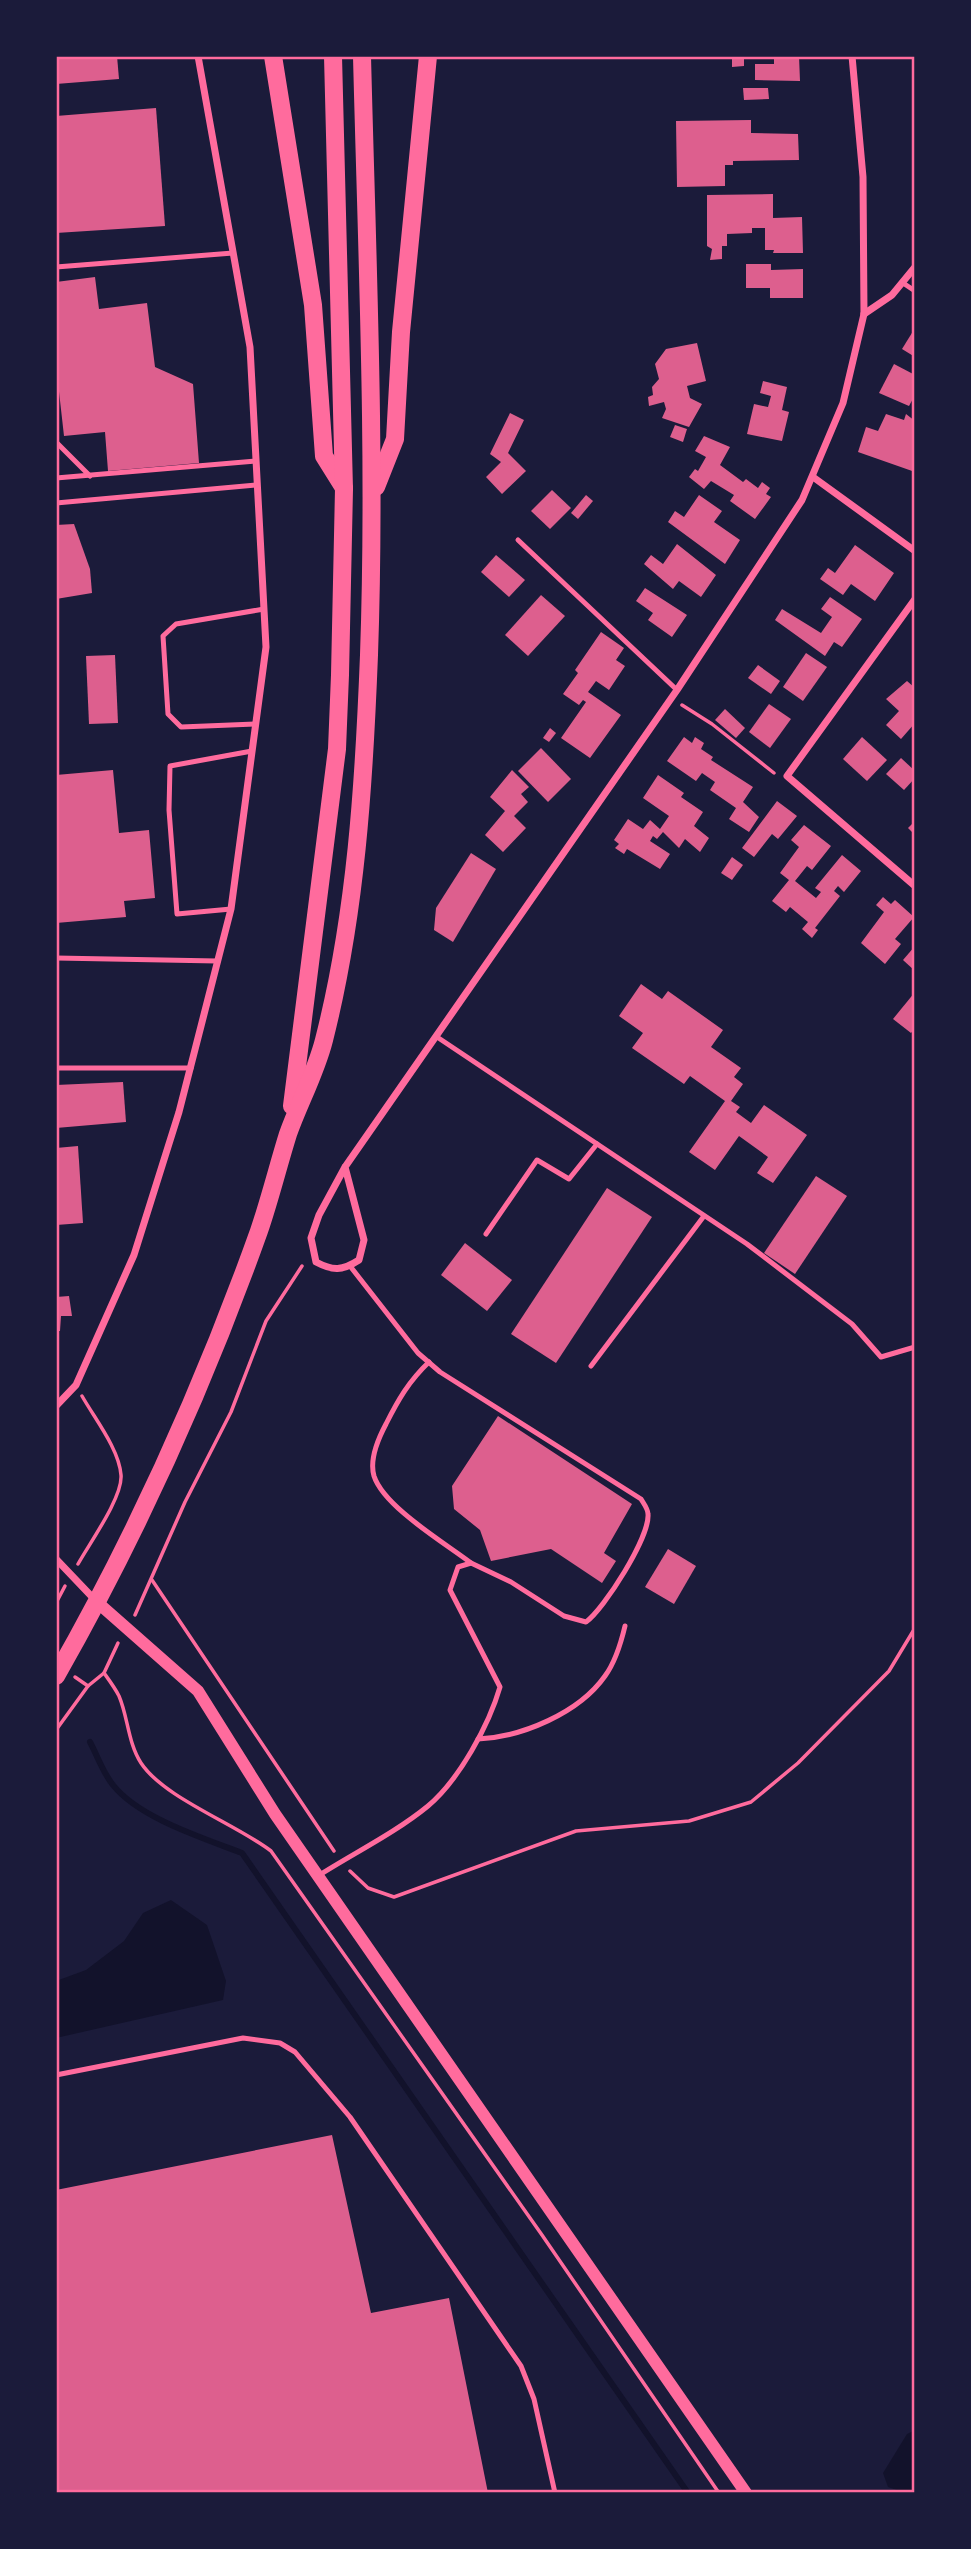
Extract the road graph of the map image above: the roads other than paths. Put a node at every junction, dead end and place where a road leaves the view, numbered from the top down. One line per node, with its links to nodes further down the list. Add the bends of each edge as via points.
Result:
1 (198, 56): 7 (street)
2 (274, 56): 19 (main road, via 313,305 324,456)
3 (333, 56): 19 (main road)
4 (362, 56): 20 (main road)
5 (428, 56): 20 (main road, via 395,439)
6 (852, 56): 12 (street, via 863,177)
7 (233, 253): 8 (lane); 14 (street, via 250,347)
8 (56, 267)
9 (915, 267): 10 (street)
10 (903, 283): 11 (lane); 12 (street)
11 (915, 291)
12 (864, 314): 16 (street, via 843,403)
13 (56, 442): 15 (lane)
14 (256, 461): 15 (lane); 18 (street)
15 (90, 476): 17 (lane)
16 (813, 477): 23 (street); 26 (street)
17 (56, 478)
18 (257, 485): 21 (lane); 25 (street)
19 (344, 489): 36 (main road, via 337,749)
20 (373, 494): 36 (main road, via 365,752 357,850 323,1043)
21 (56, 503)
22 (518, 540): 26 (lane)
23 (915, 551)
24 (915, 599): 29 (street, via 787,776)
25 (264, 610): 27 (street, via 266,647); 27 (lane, via 176,624 163,636 168,714 181,727)
26 (677, 690): 33 (street)
27 (255, 724): 28 (street)
28 (252, 751): 30 (street); 30 (lane, via 170,766 177,914)
29 (915, 886)
30 (231, 909): 32 (street)
31 (56, 958): 32 (lane)
32 (217, 961): 35 (street)
33 (438, 1037): 37 (lane); 38 (street)
34 (56, 1068): 35 (lane)
35 (191, 1068): 45 (street, via 134,1255 76,1385)
36 (289, 1132): 48 (main road, via 218,1339 154,1490)
37 (597, 1144): 39 (lane); 40 (lane, via 569,1179 537,1160)
38 (345, 1167): 41 (street, via 364,1240 359,1260); 41 (street, via 311,1238 316,1262 331,1270)
39 (704, 1216): 42 (lane, via 852,1324 881,1357); 44 (lane)
40 (486, 1234)
41 (350, 1266): 43 (lane)
42 (915, 1347)
43 (429, 1363): 47 (lane, via 408,1382 377,1441 374,1475 381,1490 403,1510); 47 (lane, via 641,1499 648,1511 647,1528 637,1548 603,1604 586,1622 564,1616)
44 (591, 1366)
45 (56, 1406)
46 (56, 1559): 48 (street)
47 (471, 1563): 51 (lane, via 458,1567 450,1590 500,1687)
48 (97, 1601): 50 (main road); 52 (street, via 198,1691)
49 (625, 1626): 51 (lane, via 619,1651 605,1677 571,1708 499,1738)
50 (56, 1676)
51 (478, 1739): 52 (lane, via 429,1805)
52 (318, 1876): 55 (street)
53 (56, 2075): 54 (lane, via 243,2038 280,2043 295,2052 349,2117 521,2366 534,2399)
54 (555, 2493)
55 (746, 2493)

